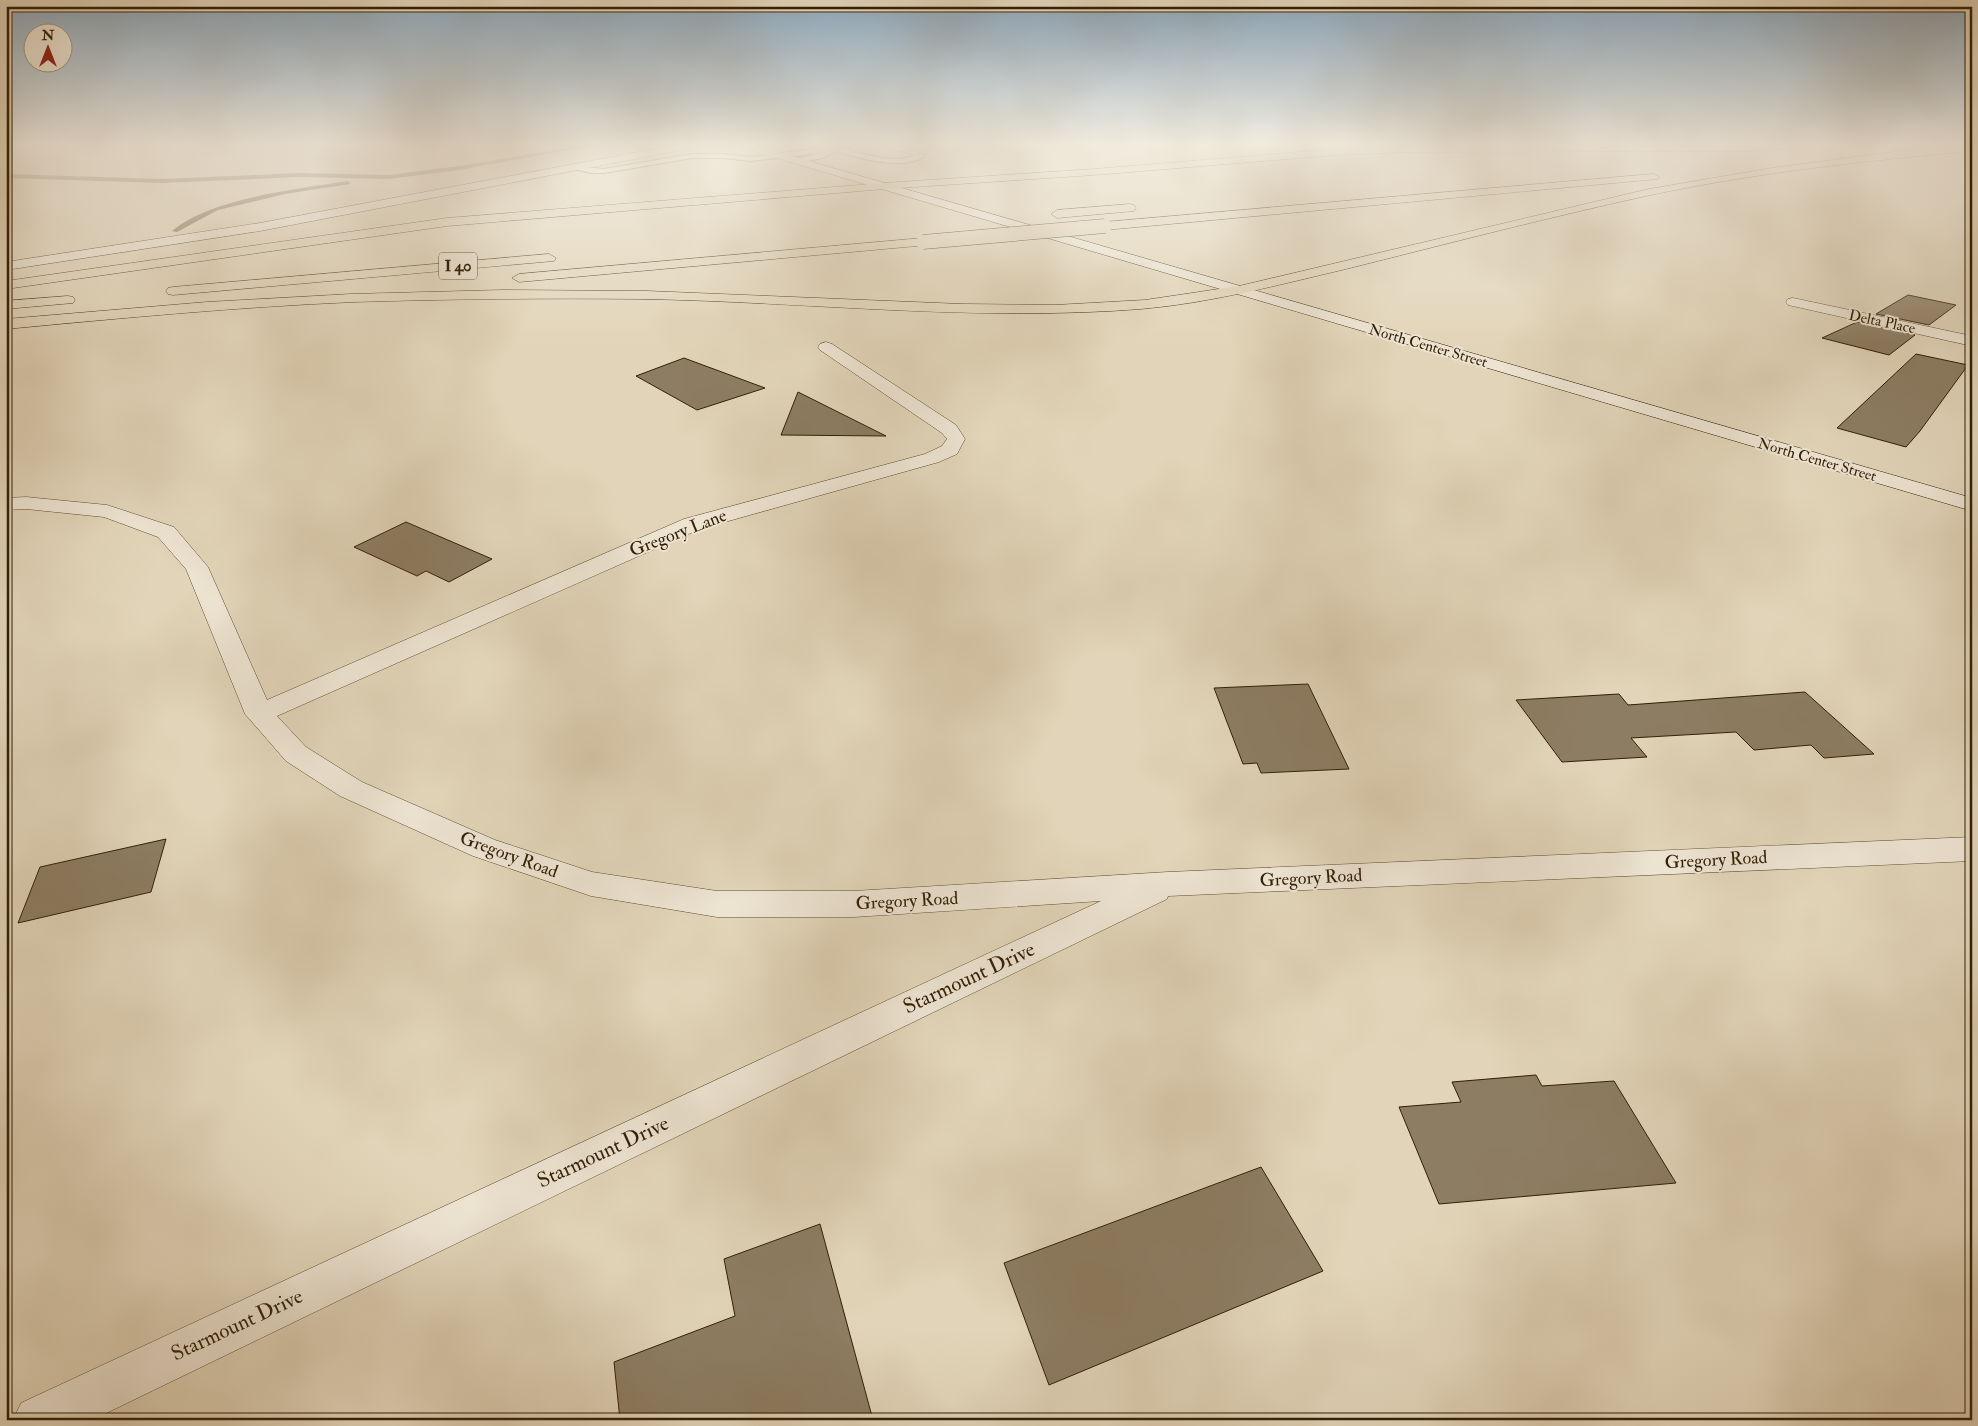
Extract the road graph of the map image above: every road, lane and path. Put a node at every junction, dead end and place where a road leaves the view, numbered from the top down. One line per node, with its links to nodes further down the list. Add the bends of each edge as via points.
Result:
1 (352, 211): 11 (street, via 260,228)
2 (587, 211): 12 (highway, via 448,222)
3 (968, 211): 13 (street, North Center Street)
4 (1092, 211): 7 (highway)
5 (1277, 211): 18 (highway, I 40, bridge)
6 (1571, 211): 13 (highway)
7 (1052, 214)
8 (1028, 216): 9 (highway)
9 (958, 222)
10 (567, 256): 14 (highway, I 40)
11 (6, 266)
12 (6, 285)
13 (1239, 290): 18 (highway, via 1145,304 1055,309 647,295 512,294 351,298); 23 (street, North Center Street)
14 (161, 292)
15 (83, 298): 17 (highway)
16 (1793, 302): 20 (street, Delta Place)
17 (6, 305)
18 (190, 308): 19 (highway, I 40)
19 (6, 324)
20 (1972, 342)
21 (826, 347): 24 (street, Gregory Lane, via 949,429 956,439 950,450 932,458 684,527)
22 (6, 504): 24 (street, Gregory Road, via 107,511 166,532 198,567)
23 (1972, 505)
24 (259, 714): 26 (street, Gregory Road, via 296,754 351,788 484,848 591,884 717,904 854,904)
25 (1972, 849): 26 (street, Gregory Road)
26 (1168, 884): 27 (street, Starmount Drive)
27 (38, 1420)

